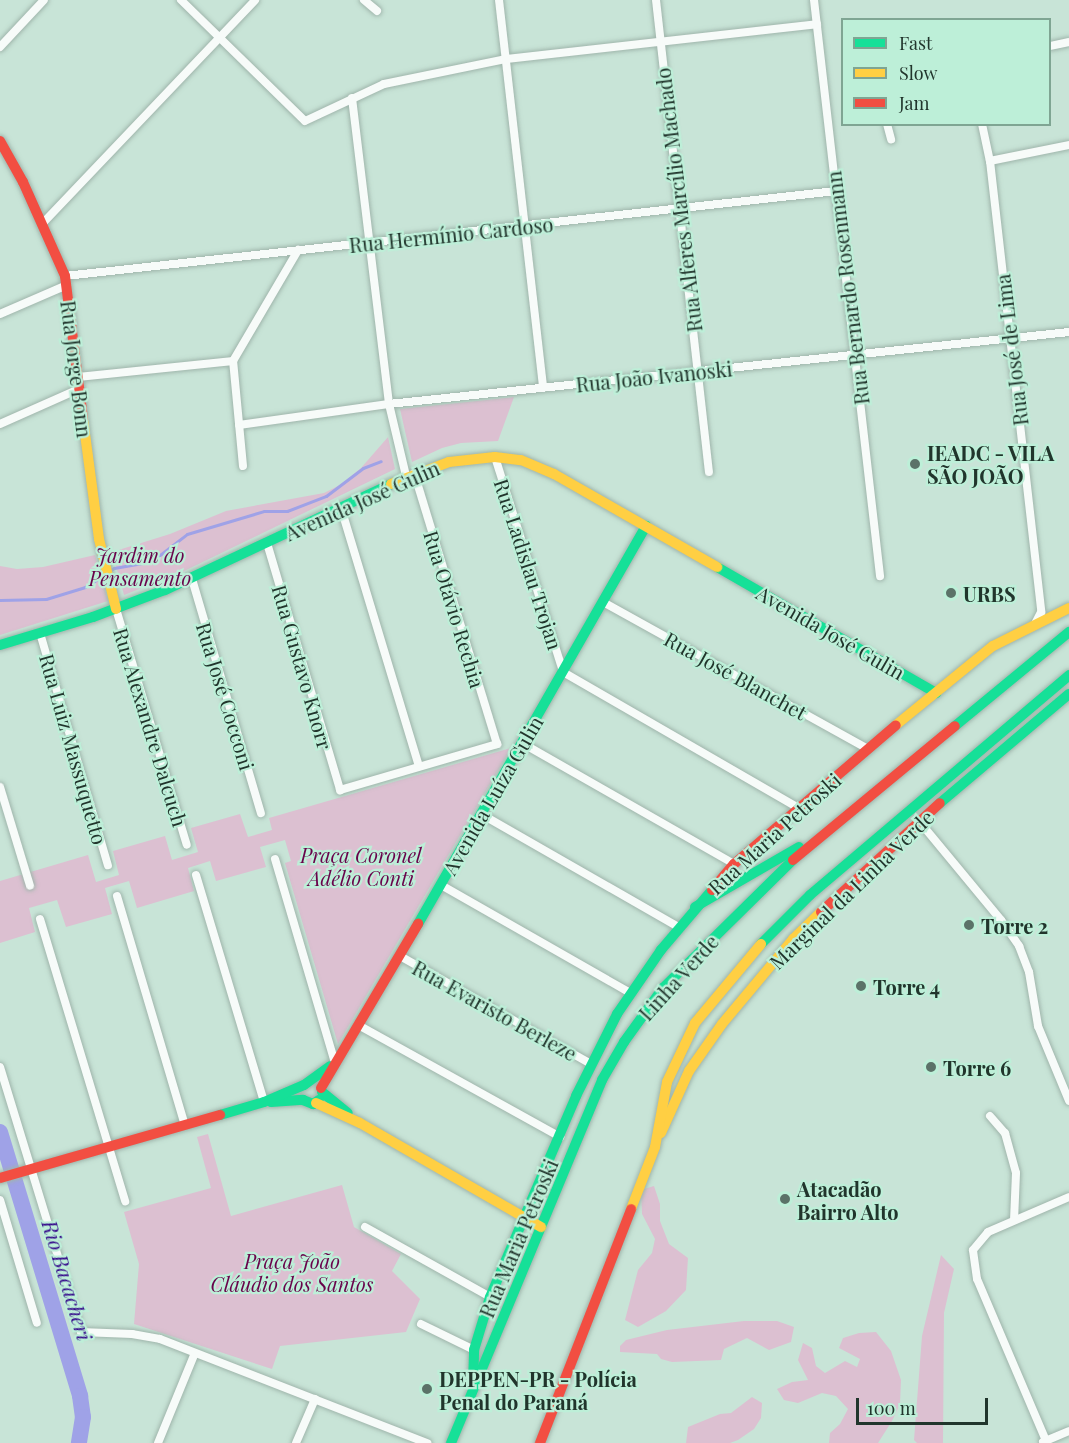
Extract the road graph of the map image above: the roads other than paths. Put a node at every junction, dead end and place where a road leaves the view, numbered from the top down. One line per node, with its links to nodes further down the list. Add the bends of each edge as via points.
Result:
1 (44, 0): 14 (street)
2 (182, 0): 10 (street)
3 (255, 0): 10 (street)
4 (364, 0): 8 (street)
5 (499, 0): 15 (street)
6 (656, 0): 11 (street, Rua Alferes Marcílio Machado)
7 (814, 0): 9 (street, Rua Bernardo Rosenmann)
8 (377, 11)
9 (817, 24): 11 (street); 23 (street, Rua Bernardo Rosenmann)
10 (220, 38): 16 (street, via 305,121); 25 (street)
11 (660, 42): 15 (street); 24 (street, Rua Alferes Marcílio Machado)
12 (1069, 42): 13 (street)
13 (1051, 46)
14 (0, 47)
15 (506, 59): 16 (street, via 398,80); 26 (street)
16 (352, 98): 27 (street, Rua Otávio Rechia)
17 (888, 126): 19 (street)
18 (982, 126): 22 (street, Rua José de Lima)
19 (891, 139)
20 (0, 141): 25 (main road, Rua Jorge Bonn)
21 (1069, 145): 22 (street)
22 (990, 162): 32 (street, Rua José de Lima)
23 (836, 191): 24 (street, Rua Hermínio Cardoso); 33 (street, Rua Bernardo Rosenmann)
24 (679, 208): 26 (street, Rua Hermínio Cardoso); 35 (street, Rua Alferes Marcílio Machado)
25 (42, 224): 29 (main road, Rua Jorge Bonn)
26 (525, 225): 27 (street, Rua Hermínio Cardoso); 37 (street)
27 (370, 243): 28 (street, Rua Hermínio Cardoso); 39 (street, Rua Otávio Rechia)
28 (298, 250): 29 (street, Rua Hermínio Cardoso); 34 (street)
29 (66, 280): 30 (street, Rua Hermínio Cardoso); 36 (main road, Rua Jorge Bonn)
30 (0, 314)
31 (1069, 332): 32 (street, Rua João Ivanoski)
32 (1010, 338): 33 (street, Rua João Ivanoski); 54 (street, Rua José de Lima)
33 (855, 355): 35 (street, Rua João Ivanoski); 49 (street, Rua Bernardo Rosenmann)
34 (233, 361): 36 (street); 41 (street)
35 (698, 371): 37 (street, Rua João Ivanoski); 44 (street, Rua Alferes Marcílio Machado)
36 (78, 377): 38 (main road, Rua Jorge Bonn)
37 (543, 388): 39 (street, Rua João Ivanoski)
38 (80, 389): 40 (street); 53 (main road, Rua Jorge Bonn, via 99,538)
39 (389, 404): 41 (street, Rua João Ivanoski); 45 (street, Rua Otávio Rechia)
40 (0, 424)
41 (239, 424): 43 (street)
42 (495, 457): 45 (main road, Avenida José Gulin, via 448,462); 47 (main road, Avenida José Gulin, via 520,460 543,469); 60 (street, Rua Ladislau Trojan)
43 (243, 466)
44 (709, 472)
45 (410, 475): 46 (main road, Avenida José Gulin); 66 (street, Rua Otávio Rechia, via 497,744)
46 (341, 508): 48 (main road, Avenida José Gulin); 66 (street)
47 (646, 526): 51 (main road, Avenida Luíza Gulin); 62 (main road, Avenida José Gulin)
48 (267, 543): 50 (main road, Avenida José Gulin); 66 (street, Rua Gustavo Knorr, via 340,790)
49 (880, 576)
50 (192, 579): 53 (main road, Avenida José Gulin); 69 (street, Rua José Cocconi)
51 (603, 602): 60 (main road, Avenida Luíza Gulin); 65 (street, Rua José Blanchet)
52 (1069, 608): 55 (main road)
53 (116, 609): 58 (main road, Avenida José Gulin); 73 (street, Rua Alexandre Dalcuch)
54 (1041, 612): 55 (street); 56 (street)
55 (1055, 615): 56 (main road, Rua Maria Petroski)
56 (1035, 624): 62 (main road, Rua Maria Petroski, via 993,646)
57 (1069, 632): 72 (main road, Linha Verde)
58 (40, 633): 59 (main road, Avenida José Gulin); 76 (street, Rua Luiz Massuquetto)
59 (0, 645)
60 (563, 672): 64 (main road, Avenida Luíza Gulin); 68 (street)
61 (1069, 675): 101 (main road, Linha Verde, via 810,894 756,949 695,1023 678,1056 667,1082)
62 (936, 693): 65 (main road, Rua Maria Petroski)
63 (1069, 694): 71 (main road, Marginal da Linha Verde)
64 (522, 743): 70 (main road, Avenida Luíza Gulin); 75 (street)
65 (868, 749): 68 (main road, Rua Maria Petroski)
66 (419, 767)
67 (0, 787): 79 (street)
68 (799, 808): 75 (main road, Rua Maria Petroski)
69 (261, 813)
70 (481, 814): 78 (main road, Avenida Luíza Gulin); 83 (street)
71 (919, 821): 93 (street, via 1019,946 1029,972 1038,1026); 101 (main road, Marginal da Linha Verde, via 793,939 722,1024 689,1071)
72 (829, 829): 81 (main road); 110 (main road, Linha Verde, via 744,906 663,988 638,1021 602,1080)
73 (187, 845)
74 (274, 859): 87 (street)
75 (734, 864): 81 (main road, Rua Maria Petroski)
76 (108, 865)
77 (196, 875): 94 (street)
78 (441, 885): 84 (main road, Avenida Luíza Gulin); 85 (street)
79 (30, 886)
80 (117, 896): 98 (street)
81 (695, 907): 83 (main road, Rua Maria Petroski)
82 (40, 919): 100 (street)
83 (678, 927): 85 (main road, Rua Maria Petroski)
84 (400, 956): 86 (main road, Avenida Luíza Gulin); 88 (street, Rua Evaristo Berleze)
85 (630, 993): 88 (main road, Rua Maria Petroski)
86 (360, 1026): 87 (main road, Avenida Luíza Gulin); 99 (street)
87 (335, 1063): 90 (main road, Avenida Luíza Gulin); 91 (main road, Avenida Luíza Gulin)
88 (591, 1064): 99 (main road, Rua Maria Petroski)
89 (0, 1067): 102 (street)
90 (306, 1084): 91 (main road, via 315,1083); 92 (main road, via 300,1094); 94 (main road, Avenida Luíza Gulin)
91 (321, 1090): 95 (main road); 97 (main road)
92 (303, 1100): 94 (main road); 95 (main road)
93 (1069, 1101)
94 (264, 1102): 98 (main road)
95 (316, 1103): 97 (main road)
96 (990, 1116): 108 (street, via 1005,1133 1016,1173)
97 (360, 1123): 107 (main road)
98 (184, 1125): 100 (main road)
99 (560, 1137): 107 (main road, Rua Maria Petroski)
100 (109, 1147): 102 (main road); 106 (street)
101 (655, 1147): 124 (main road, Linha Verde)
102 (29, 1170): 103 (main road); 115 (street, via 81,1332 147,1336)
103 (1, 1178)
104 (1069, 1197): 108 (street)
105 (0, 1200): 112 (street)
106 (125, 1201)
107 (525, 1218): 110 (main road); 111 (main road, Rua Maria Petroski)
108 (1014, 1220): 119 (street, via 977,1242 973,1250 977,1279)
109 (365, 1227): 111 (street)
110 (541, 1227): 116 (main road, Linha Verde)
111 (489, 1297): 114 (main road, Rua Maria Petroski)
112 (37, 1323)
113 (421, 1324): 114 (street)
114 (474, 1350): 116 (main road, Rua Maria Petroski)
115 (195, 1353): 117 (street); 120 (street)
116 (473, 1390): 123 (main road, Linha Verde)
117 (315, 1399): 121 (street); 122 (street)
118 (1069, 1431): 119 (street)
119 (1045, 1442)
120 (158, 1443)
121 (296, 1443)
122 (427, 1443)
123 (451, 1443)
124 (540, 1443)

